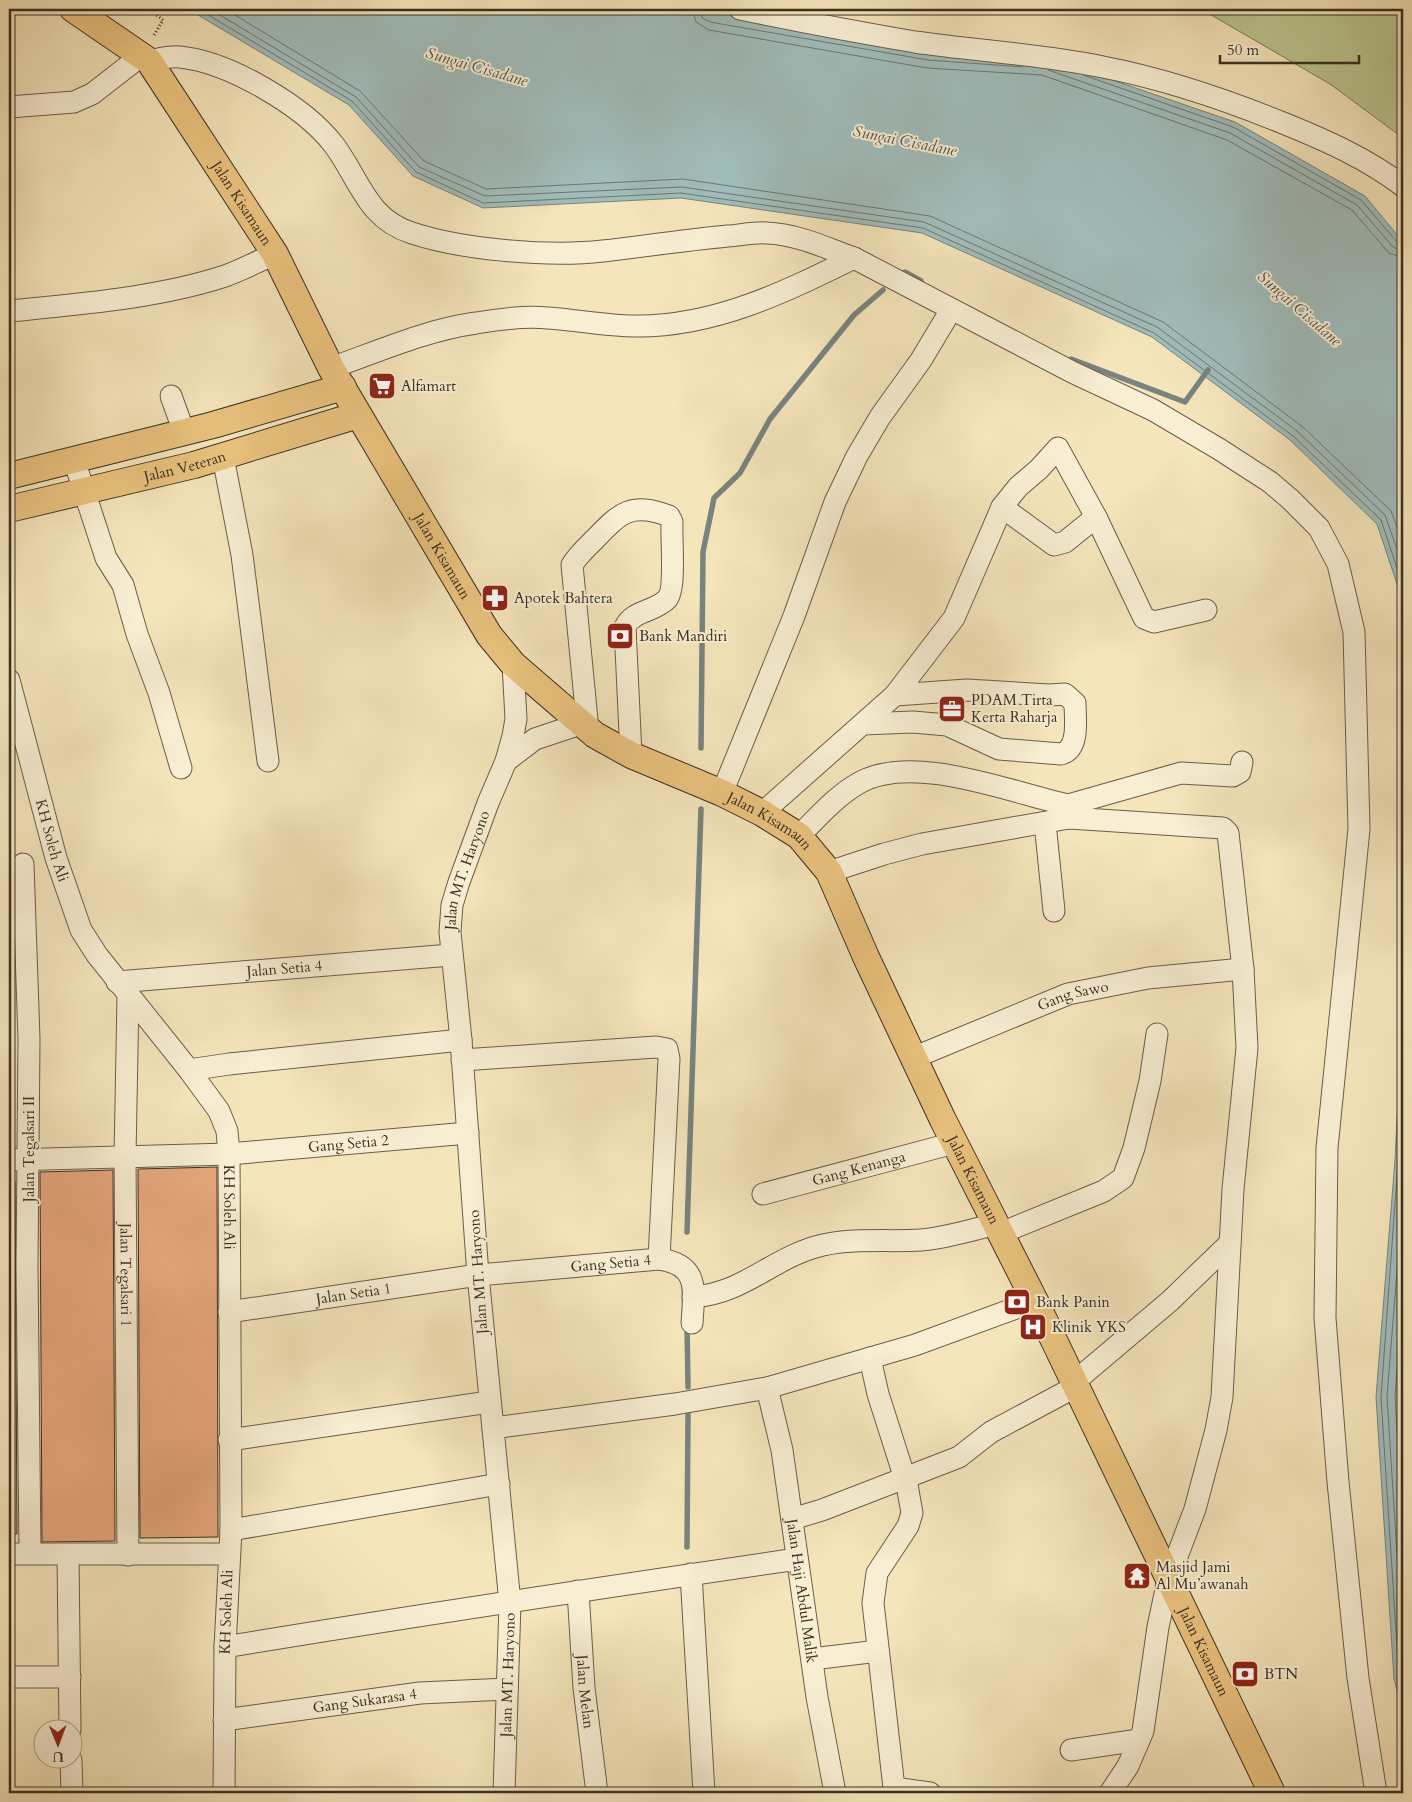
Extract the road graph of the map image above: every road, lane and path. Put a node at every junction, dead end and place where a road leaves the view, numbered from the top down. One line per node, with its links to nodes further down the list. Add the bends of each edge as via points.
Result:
1 (73, 9): 4 (main road, Jalan Kisamaun)
2 (148, 9): 4 (path, via 164,20)
3 (740, 9): 6 (street, via 916,42 1018,52 1170,82 1238,105 1331,143 1382,170)
4 (145, 59): 5 (street, via 74,102); 7 (main road, Jalan Kisamaun); 8 (street, via 178,57 206,62 292,106 333,144 379,215 391,225 412,234 486,248 565,253 767,233 787,235)
5 (9, 107)
6 (1403, 186)
7 (275, 254): 10 (street, via 225,276 158,292); 11 (main road, Jalan Kisamaun)
8 (854, 258): 9 (street); 11 (street, via 734,311 665,325 636,326 546,318 476,323 396,344)
9 (951, 310): 33 (street, via 921,360 880,417 842,486 794,616); 103 (street, via 1154,410 1270,482 1319,528 1338,564 1354,632 1359,829 1327,1148 1326,1318 1351,1611)
10 (9, 311)
11 (337, 377): 13 (main road, Jalan Kisamaun); 14 (main road)
12 (171, 396): 14 (street)
13 (358, 415): 15 (main road, Jalan Veteran); 23 (main road, Jalan Kisamaun, via 489,635)
14 (184, 432): 16 (main road)
15 (223, 457): 18 (main road, Jalan Veteran); 29 (street, via 242,555)
16 (74, 460): 17 (main road); 18 (street)
17 (9, 476)
18 (84, 491): 20 (main road, Jalan Veteran); 32 (street, via 106,558 123,585)
19 (1002, 507): 21 (street, via 1054,545 1065,542); 21 (street, via 1058,448); 25 (street, via 954,618)
20 (9, 509)
21 (1096, 517): 22 (street, via 1144,618 1154,622)
22 (1206, 610)
23 (513, 664): 27 (main road, Jalan Kisamaun); 30 (street, Jalan MT. Haryono, via 516,720)
24 (9, 680): 38 (street, KH Soleh Ali)
25 (895, 695): 26 (street); 26 (street, via 967,690 1065,694 1075,703 1073,746 1061,754 999,749 947,724)
26 (863, 724): 35 (street)
27 (584, 727): 28 (main road, Jalan Kisamaun); 28 (street, via 572,565 618,515 633,510 669,516 672,522 672,588 666,600 632,617 625,627); 30 (street, Jalan MT. Haryono, via 535,739)
28 (631, 755): 33 (main road, Jalan Kisamaun)
29 (268, 761)
30 (506, 761): 42 (street, Jalan MT. Haryono, via 452,905)
31 (1242, 762): 34 (street, via 1240,772 1233,776 1181,773)
32 (181, 768)
33 (722, 793): 35 (main road, Jalan Kisamaun)
34 (1068, 812): 36 (street); 37 (street, via 997,785 929,773 887,774 867,779 840,796); 43 (street, via 1226,830 1230,839)
35 (762, 813): 37 (main road, Jalan Kisamaun)
36 (1045, 823): 40 (street, via 922,844); 41 (street)
37 (799, 836): 40 (main road, Jalan Kisamaun)
38 (56, 858): 39 (street); 44 (street, KH Soleh Ali, via 80,930)
39 (16, 865): 53 (street, Jalan Tegalsari II, via 29,1039)
40 (830, 872): 47 (main road, Jalan Kisamaun)
41 (1054, 911)
42 (452, 955): 44 (street, Jalan Setia 4); 46 (street, Jalan MT. Haryono)
43 (1243, 969): 47 (street, Gang Sawo, via 1148,978 1068,994); 56 (street, via 1247,1048)
44 (122, 989): 48 (street, KH Soleh Ali); 52 (street, Jalan Tegalsari 1)
45 (1157, 1034): 55 (street, via 1153,1067 1134,1148 1123,1178 1104,1191)
46 (462, 1050): 48 (street, via 228,1064); 49 (street, Jalan MT. Haryono); 57 (street, via 667,1049)
47 (913, 1058): 50 (main road, Jalan Kisamaun)
48 (189, 1070): 51 (street, KH Soleh Ali, via 223,1119)
49 (468, 1133): 51 (street, Gang Setia 2); 58 (street, Jalan MT. Haryono)
50 (954, 1143): 54 (street, Gang Kenanga); 55 (main road, Jalan Kisamaun)
51 (229, 1154): 52 (street, Gang Setia 2); 61 (street, KH Soleh Ali)
52 (125, 1157): 53 (street, Gang Setia 2); 77 (street, Jalan Tegalsari 1)
53 (19, 1160): 73 (street, Jalan Tegalsari II, via 27,1266)
54 (763, 1194)
55 (999, 1229): 59 (street, via 934,1239 823,1245 787,1258 721,1293); 60 (main road, Jalan Kisamaun)
56 (1230, 1243): 64 (street, via 1170,1301); 80 (street, via 1220,1414 1195,1509)
57 (660, 1259): 58 (street, Gang Setia 4); 59 (street, Gang Setia 4, via 681,1265 689,1272 694,1285)
58 (478, 1275): 61 (street, Jalan Setia 1); 66 (street, Jalan MT. Haryono)
59 (693, 1297): 62 (street, Gang Setia 4)
60 (1035, 1301): 63 (street); 64 (main road, Jalan Kisamaun)
61 (230, 1312): 68 (street, KH Soleh Ali)
62 (692, 1323)
63 (870, 1358): 65 (street); 69 (street)
64 (1074, 1385): 69 (street, via 991,1432 959,1457); 80 (main road, Jalan Kisamaun)
65 (767, 1388): 67 (street, via 675,1404); 71 (street, Jalan Haji Abdul Malik, via 782,1450)
66 (490, 1402): 67 (street, Jalan MT. Haryono); 68 (street)
67 (493, 1428): 70 (street, Jalan MT. Haryono)
68 (229, 1440): 72 (street, KH Soleh Ali)
69 (904, 1477): 71 (street); 84 (street, via 912,1513 908,1526 876,1573 873,1603)
70 (499, 1484): 72 (street); 82 (street, Jalan MT. Haryono)
71 (792, 1519): 78 (street, Jalan Haji Abdul Malik)
72 (230, 1530): 75 (street, KH Soleh Ali)
73 (30, 1553): 74 (street); 76 (street)
74 (9, 1554)
75 (228, 1554): 77 (street); 83 (street, KH Soleh Ali)
76 (68, 1555): 77 (street); 86 (street)
77 (128, 1555)
78 (797, 1559): 79 (street); 85 (street, Jalan Haji Abdul Malik)
79 (691, 1574): 81 (street); 98 (street)
80 (1168, 1580): 91 (street); 102 (main road, Jalan Kisamaun)
81 (578, 1590): 82 (street); 97 (street, Jalan Melan, via 584,1688)
82 (510, 1603): 83 (street); 88 (street, Jalan MT. Haryono)
83 (224, 1647): 90 (street, KH Soleh Ali)
84 (878, 1651): 85 (street); 100 (street, via 894,1788)
85 (812, 1659): 99 (street, Jalan Haji Abdul Malik)
86 (70, 1677): 87 (street); 89 (street)
87 (9, 1678)
88 (507, 1689): 90 (street, Gang Sukarasa 4, via 420,1693); 96 (street, Jalan MT. Haryono)
89 (70, 1720)
90 (224, 1720): 95 (street, KH Soleh Ali)
91 (1139, 1740): 92 (street); 101 (street, via 1128,1766)
92 (1072, 1750)
93 (71, 1770): 94 (street)
94 (72, 1793)
95 (224, 1793)
96 (504, 1793)
97 (597, 1793)
98 (704, 1793)
99 (835, 1793)
100 (930, 1793)
101 (1110, 1793)
102 (1272, 1793)
103 (1376, 1793)

